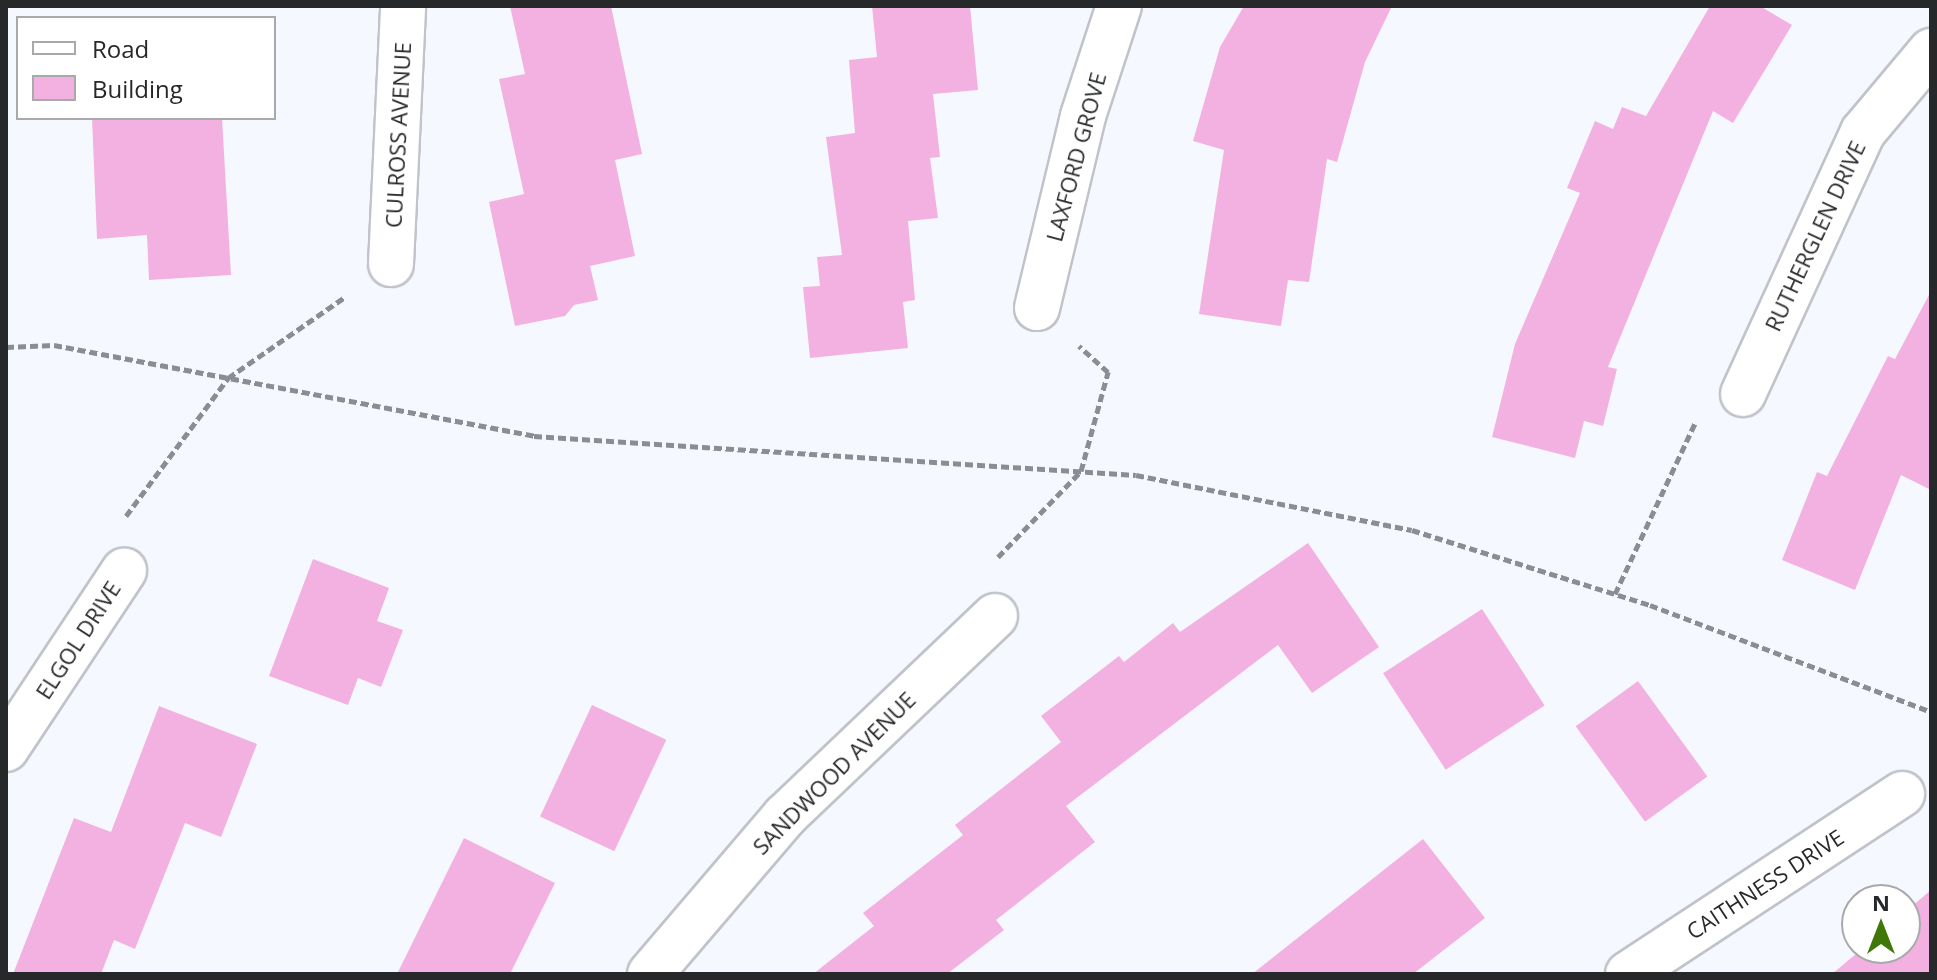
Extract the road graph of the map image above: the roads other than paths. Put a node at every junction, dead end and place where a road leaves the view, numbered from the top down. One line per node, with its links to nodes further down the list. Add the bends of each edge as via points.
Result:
1 (403, 6): 4 (street, CULROSS AVENUE)
2 (1119, 6): 5 (street, LAXFORD GROVE, via 1083,116)
3 (1931, 51): 6 (street, RUTHERGLEN DRIVE, via 1863,132)
4 (391, 264)
5 (1037, 308)
6 (1743, 394)
7 (124, 571): 9 (street, ELGOL DRIVE)
8 (995, 616): 11 (street, SANDWOOD AVENUE, via 785,816)
9 (6, 749)
10 (1902, 794): 12 (street, CAITHNESS DRIVE)
11 (650, 974)
12 (1628, 974)

